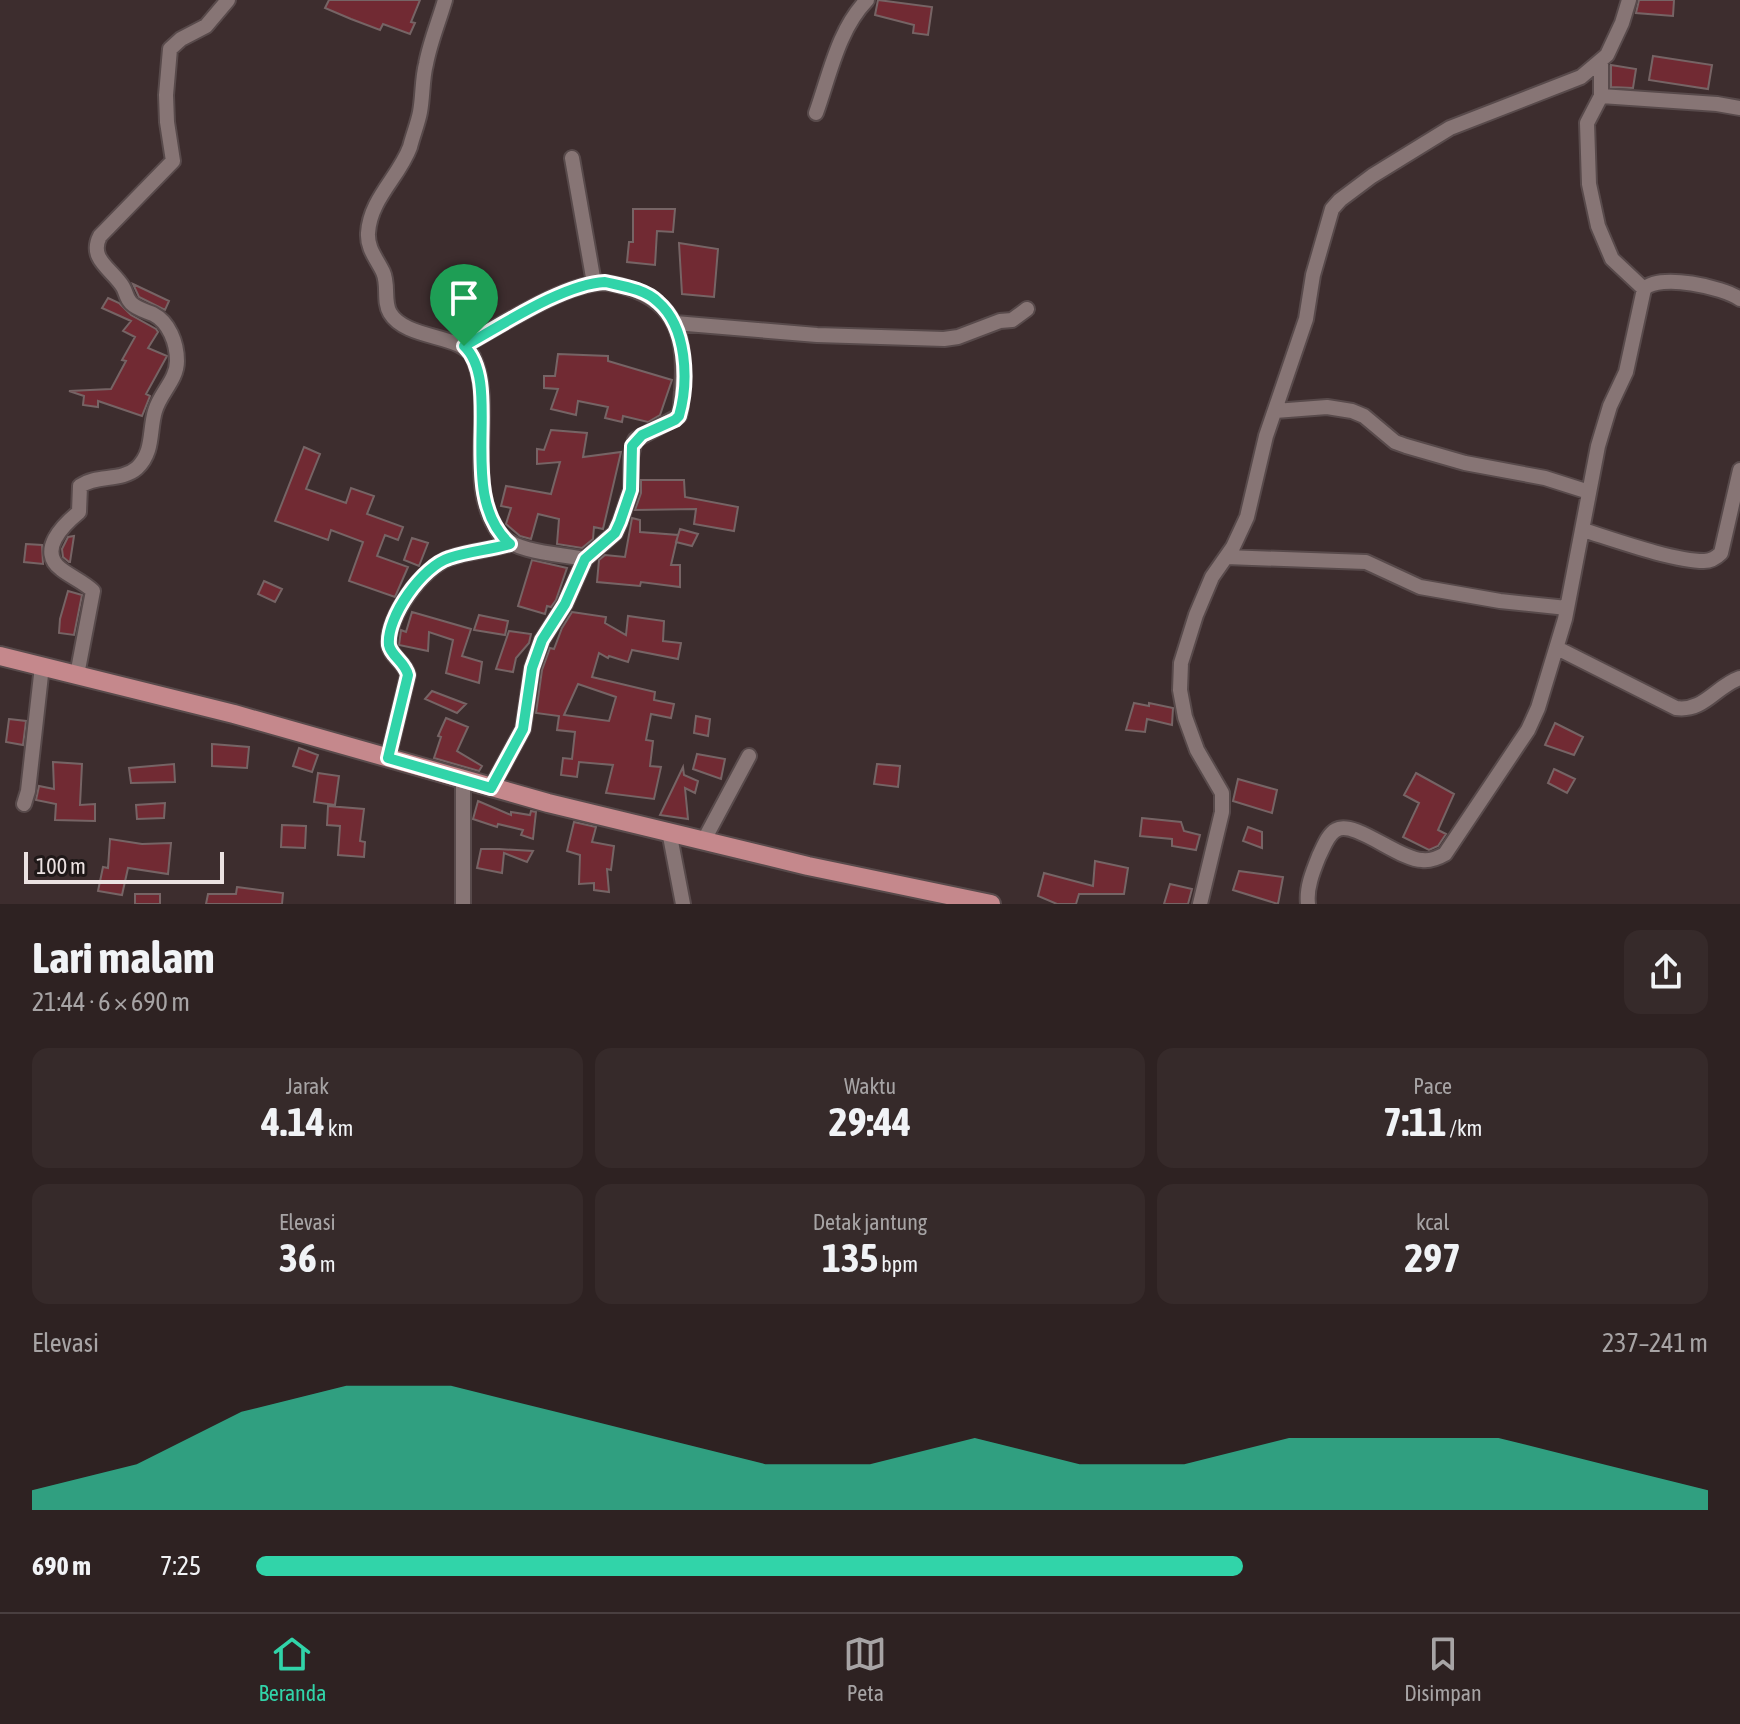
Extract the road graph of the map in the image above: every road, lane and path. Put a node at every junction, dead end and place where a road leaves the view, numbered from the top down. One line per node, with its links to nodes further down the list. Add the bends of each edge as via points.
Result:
1 (228, 0): 27 (street, via 206,26 170,49 166,95 172,163 96,243 97,256 131,303 164,321 177,360 155,408 151,444 141,465 124,476 80,486 79,512 51,548 58,567 93,591)
2 (445, 0): 15 (street, via 425,64 420,113 408,151 382,192 368,238 385,275 392,317 430,337)
3 (867, 0): 8 (street, via 844,29)
4 (1629, 0): 5 (street)
5 (1601, 61): 6 (street); 16 (street, via 1572,82 1450,128 1340,200 1332,209 1306,319)
6 (1601, 96): 7 (street); 11 (street, via 1587,123 1589,184 1598,226 1612,259)
7 (1740, 108)
8 (816, 113)
9 (572, 158): 10 (street)
10 (594, 283): 14 (street, via 644,293); 15 (street)
11 (1644, 289): 12 (street, via 1656,282 1680,282); 18 (street, via 1626,372 1610,406)
12 (1740, 299)
13 (1027, 309): 14 (street, via 1012,320 944,339)
14 (675, 323): 22 (street, via 685,367 679,416 635,440 631,490 620,522)
15 (464, 346): 20 (street, via 480,378 481,469 487,505)
16 (1275, 411): 18 (street, via 1352,411 1395,442 1437,457); 21 (street, via 1247,517)
17 (1740, 470): 19 (street, via 1721,553 1715,559 1668,554)
18 (1589, 492): 19 (street)
19 (1583, 530): 23 (street)
20 (510, 544): 22 (street); 30 (street, via 438,563 426,571 401,608 390,628 390,651 408,675)
21 (1226, 557): 23 (street, via 1366,562 1420,587); 39 (street, via 1196,615 1180,676 1191,736 1222,793)
22 (585, 559): 32 (street, via 535,656 523,729)
23 (1567, 608): 24 (street)
24 (1557, 648): 28 (street, via 1687,710); 40 (street, via 1528,730 1445,854 1417,860 1340,828 1333,831 1315,866)
25 (0, 656): 26 (main road)
26 (42, 666): 27 (main road); 33 (street)
27 (77, 675): 30 (main road)
28 (1740, 678)
29 (749, 756): 35 (street)
30 (388, 758): 31 (main road)
31 (463, 780): 32 (main road); 36 (street)
32 (491, 788): 34 (main road)
33 (24, 804)
34 (669, 831): 35 (main road); 37 (street)
35 (704, 840): 38 (main road)
36 (463, 904)
37 (683, 904)
38 (991, 904)
39 (1200, 904)
40 (1308, 904)

